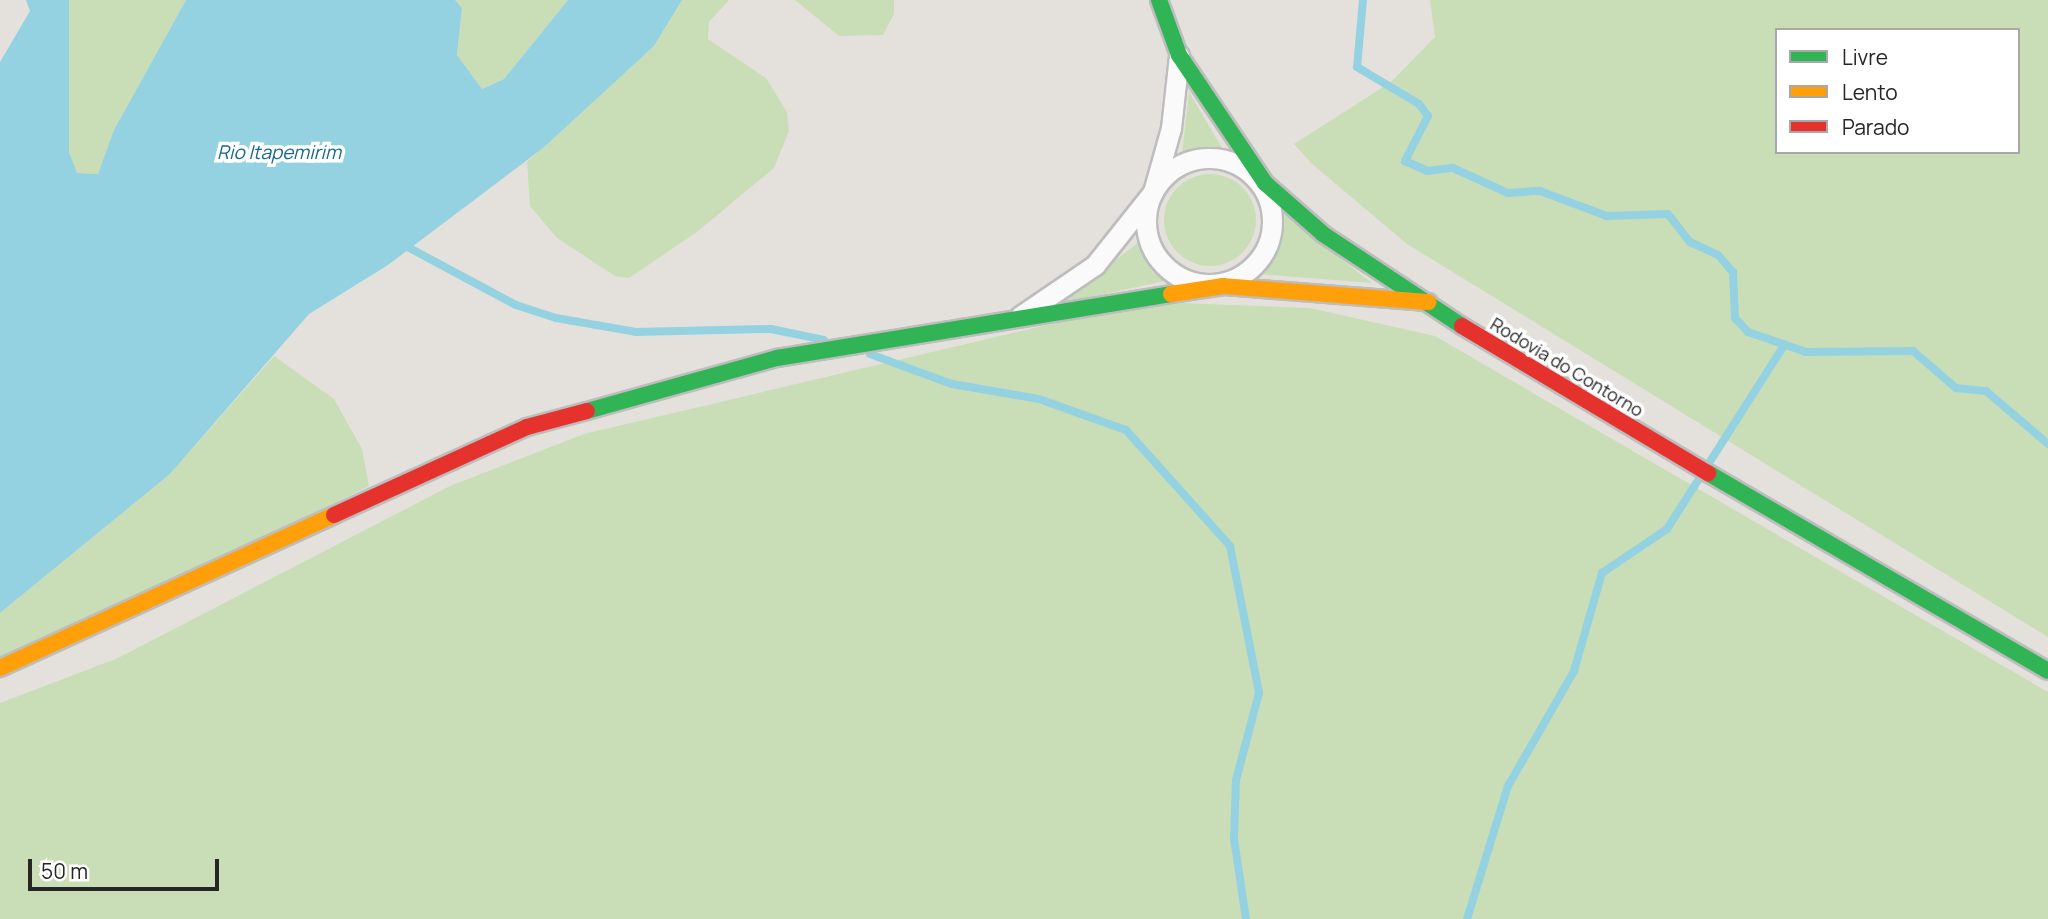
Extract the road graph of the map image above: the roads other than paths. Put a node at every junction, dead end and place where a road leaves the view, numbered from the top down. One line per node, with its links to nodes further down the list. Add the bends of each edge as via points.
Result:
1 (1159, 0): 2 (street, Rodovia do Contorno)
2 (1179, 55): 3 (street, Rodovia do Contorno); 4 (street, via 1171,128)
3 (1265, 183): 4 (street, via 1213,158 1178,166); 5 (street, via 1271,214 1266,245); 6 (street, Rodovia do Contorno, via 1323,234)
4 (1153, 192): 5 (street, via 1147,230 1164,264 1179,276); 7 (street, via 1095,265)
5 (1223, 286): 6 (street); 7 (street)
6 (1429, 302): 9 (street, Rodovia do Contorno, via 1501,352)
7 (1008, 324): 8 (street, via 777,358 527,427)
8 (0, 668)
9 (2048, 671)

